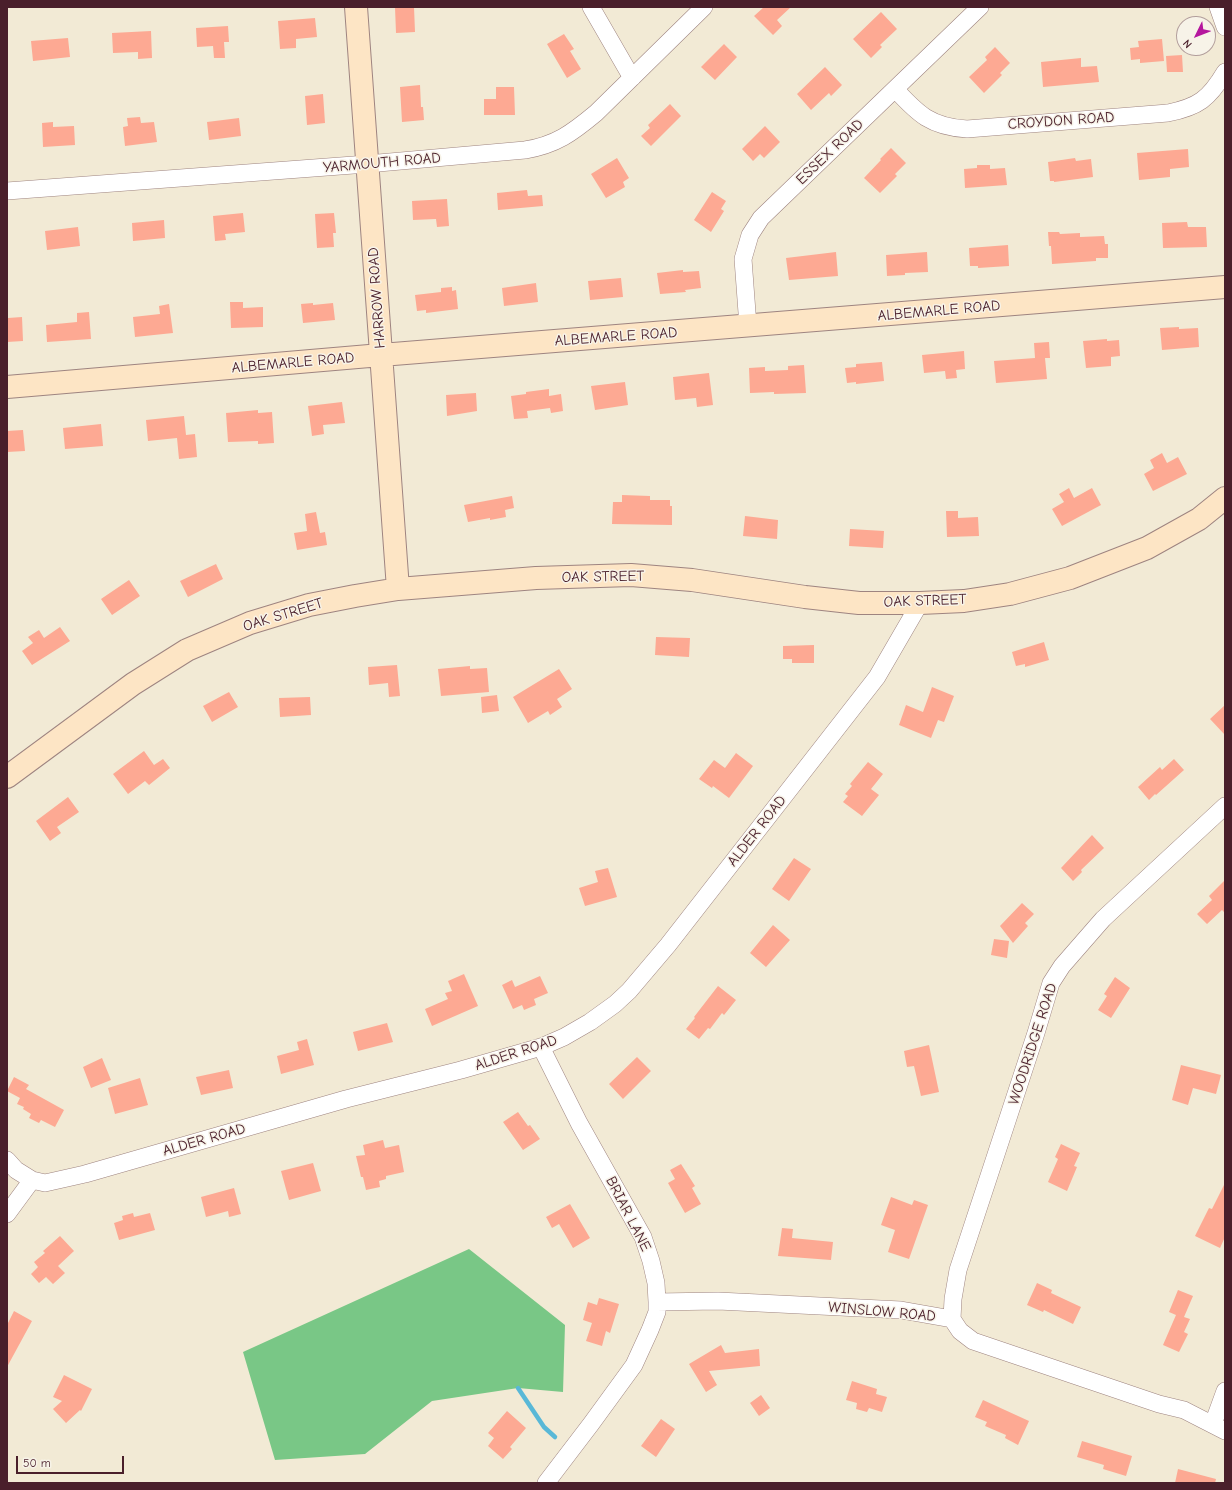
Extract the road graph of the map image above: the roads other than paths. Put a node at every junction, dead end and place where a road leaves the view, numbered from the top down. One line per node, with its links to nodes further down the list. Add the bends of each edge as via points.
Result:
1 (356, 7): 10 (street, HARROW ROAD)
2 (591, 7): 8 (street)
3 (704, 7): 8 (street, YARMOUTH ROAD)
4 (980, 7): 9 (street, ESSEX ROAD)
5 (1218, 7): 6 (street)
6 (1225, 27)
7 (1225, 72): 9 (street, CROYDON ROAD, via 1208,96 1199,104 1184,110 967,129 938,124 911,106)
8 (632, 78): 10 (street, YARMOUTH ROAD, via 579,127 562,139 542,147)
9 (895, 89): 13 (street, ESSEX ROAD, via 757,223 750,235 743,259)
10 (366, 164): 11 (street, YARMOUTH ROAD); 14 (street, HARROW ROAD)
11 (7, 191)
12 (1225, 287): 13 (street, ALBEMARLE ROAD)
13 (748, 326): 14 (street, ALBEMARLE ROAD)
14 (381, 355): 15 (street, ALBEMARLE ROAD); 17 (street, HARROW ROAD)
15 (7, 387)
16 (1225, 498): 18 (street, OAK STREET, via 1199,519 1147,548 1070,578 1010,594 964,601)
17 (398, 589): 18 (street, OAK STREET, via 536,578 631,575 692,580 859,603); 19 (street, OAK STREET, via 309,605 250,623 187,650 133,684)
18 (920, 603): 21 (street, ALDER ROAD, via 877,677 668,945 629,991 585,1025)
19 (7, 777)
20 (1225, 806): 26 (street, WOODRIDGE ROAD, via 1104,919 1062,966 1051,983 958,1270)
21 (541, 1047): 23 (street, ALDER ROAD, via 346,1099 85,1174 45,1183); 25 (street, BRIAR LANE, via 579,1123 642,1237 651,1261)
22 (7, 1160): 23 (street, via 16,1170)
23 (32, 1180): 24 (street)
24 (7, 1214)
25 (657, 1302): 26 (street, WINSLOW ROAD, via 718,1301 901,1310); 29 (street, BRIAR LANE, via 650,1330 634,1365)
26 (952, 1319): 28 (street, WINSLOW ROAD, via 960,1331 972,1341 1159,1404 1184,1410)
27 (1225, 1391): 28 (street)
28 (1219, 1427)
29 (546, 1483)

